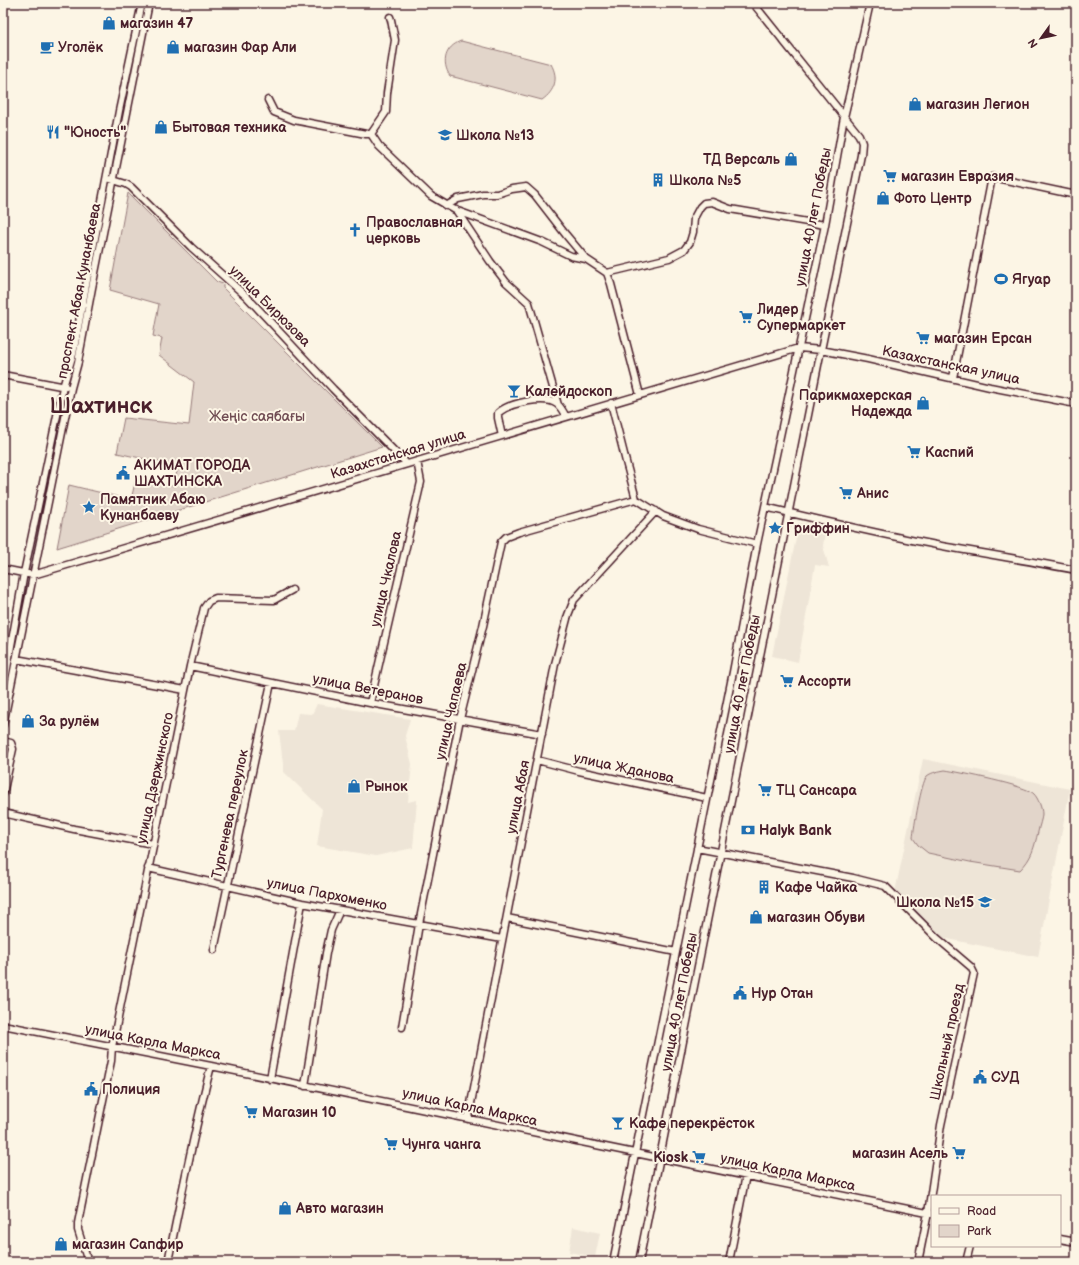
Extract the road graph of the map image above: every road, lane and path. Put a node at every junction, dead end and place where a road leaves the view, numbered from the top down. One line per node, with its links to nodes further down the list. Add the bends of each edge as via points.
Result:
1 (142, 3): 9 (street, проспект Абая Кунанбаева)
2 (149, 3): 10 (street, проспект Абая Кунанбаева)
3 (753, 3): 7 (street)
4 (870, 3): 7 (street, улица 40 лет Победы)
5 (390, 17): 8 (street, via 395,40 386,112)
6 (268, 100): 8 (street, via 274,112 294,120)
7 (844, 117): 14 (street, улица 40 лет Победы); 18 (street, улица 40 лет Победы, via 859,135 862,143 861,155)
8 (371, 134): 12 (street, via 379,146 431,196)
9 (107, 178): 10 (street, улица Бирюзова); 21 (street, проспект Абая Кунанбаева, via 73,354)
10 (113, 180): 22 (street, проспект Абая Кунанбаева); 30 (street, улица Бирюзова, via 131,186 191,247 247,297)
11 (1076, 195): 20 (street, via 992,177)
12 (446, 206): 13 (street); 15 (street, via 458,199 526,187)
13 (455, 210): 15 (street, via 542,242 572,256); 24 (street, via 506,282 529,303)
14 (825, 225): 16 (street, via 730,209 712,202 704,203 694,218 690,242 684,250 669,258); 17 (street, улица 40 лет Победы)
15 (586, 259): 16 (street)
16 (607, 273): 23 (street)
17 (799, 348): 18 (street, Казахстанская улица); 23 (street, Казахстанская улица); 32 (street, улица 40 лет Победы)
18 (821, 350): 20 (street, Казахстанская улица); 34 (street, улица 40 лет Победы)
19 (3, 375): 21 (street)
20 (953, 378): 26 (street, Казахстанская улица)
21 (63, 387): 22 (street); 38 (street, проспект Абая Кунанбаева)
22 (71, 388): 39 (street, проспект Абая Кунанбаева)
23 (640, 395): 25 (street, Казахстанская улица)
24 (558, 404): 27 (street); 28 (street, via 548,400 534,400 502,409 498,412)
25 (611, 404): 27 (street, Казахстанская улица); 31 (street)
26 (1076, 404)
27 (566, 417): 28 (street, Казахстанская улица)
28 (502, 436): 29 (street, Казахстанская улица)
29 (417, 461): 30 (street, Казахстанская улица); 46 (street, улица Чкалова, via 421,482)
30 (407, 464): 39 (street, Казахстанская улица)
31 (636, 499): 33 (street); 47 (street, улица Чапаева, via 519,532 501,542)
32 (766, 507): 34 (street); 35 (street, улица 40 лет Победы)
33 (656, 511): 35 (street, via 698,529); 49 (street, улица Абая, via 574,600 555,664)
34 (788, 512): 37 (street, via 916,540); 57 (street, улица 40 лет Победы)
35 (757, 544): 53 (street, улица 40 лет Победы)
36 (3, 568): 38 (street, Казахстанская улица)
37 (1076, 570)
38 (24, 573): 39 (street, Казахстанская улица); 45 (street, проспект Абая Кунанбаева)
39 (33, 575): 41 (street, проспект Абая Кунанбаева)
40 (292, 590): 42 (street, улица Дзержинского, via 274,600 216,598 209,601 204,608)
41 (16, 659): 44 (street); 48 (street, проспект Абая Кунанбаева)
42 (190, 666): 43 (street, улица Ветеранов); 44 (street, улица Дзержинского)
43 (271, 683): 46 (street, улица Ветеранов); 59 (street, Тургенева переулок)
44 (185, 690): 55 (street, улица Дзержинского)
45 (3, 691)
46 (370, 702): 47 (street, улица Ветеранов)
47 (460, 719): 49 (street, улица Ветеранов); 63 (street, улица Чапаева)
48 (3, 725)
49 (542, 734): 51 (street, улица Абая)
50 (3, 741): 52 (street, via 14,749)
51 (537, 760): 53 (street, улица Жданова); 62 (street, улица Абая)
52 (3, 794)
53 (707, 798): 56 (street, улица 40 лет Победы)
54 (3, 813): 55 (street, via 74,830)
55 (154, 844): 58 (street, улица Дзержинского)
56 (697, 848): 57 (street, Школьный проезд); 66 (street, улица 40 лет Победы)
57 (720, 854): 75 (street, улица 40 лет Победы); 77 (street, Школьный проезд, via 885,886 937,938 971,967 974,973 941,1126)
58 (148, 868): 59 (street, улица Пархоменко); 69 (street, улица Дзержинского)
59 (227, 885): 60 (street, улица Пархоменко); 65 (street, Тургенева переулок)
60 (302, 903): 61 (street, улица Пархоменко); 71 (street)
61 (340, 910): 63 (street, улица Пархоменко); 72 (street, via 331,930 326,953)
62 (507, 918): 64 (street, улица Абая); 66 (street)
63 (419, 924): 64 (street, улица Пархоменко); 68 (street, улица Чапаева)
64 (502, 939): 73 (street, улица Абая)
65 (214, 950)
66 (676, 952): 74 (street, улица 40 лет Победы)
67 (3, 1026): 69 (street, улица Карла Маркса)
68 (402, 1026)
69 (112, 1046): 70 (street, улица Карла Маркса); 82 (street, улица Дзержинского, via 78,1223)
70 (211, 1066): 71 (street, улица Карла Маркса); 83 (street)
71 (270, 1078): 72 (street, улица Карла Маркса)
72 (305, 1086): 73 (street, улица Карла Маркса)
73 (468, 1119): 74 (street, улица Карла Маркса)
74 (635, 1153): 75 (street, улица Карла Маркса); 84 (street, улица 40 лет Победы)
75 (660, 1158): 76 (street, улица Карла Маркса); 85 (street, улица 40 лет Победы)
76 (746, 1175): 78 (street, улица Карла Маркса); 86 (street)
77 (932, 1195)
78 (930, 1213): 87 (street, Школьный проезд)
79 (1061, 1239): 80 (street)
80 (1076, 1242)
81 (970, 1247): 88 (street)
82 (88, 1262)
83 (168, 1262)
84 (613, 1262)
85 (639, 1262)
86 (729, 1262)
87 (918, 1262)
88 (966, 1262)

